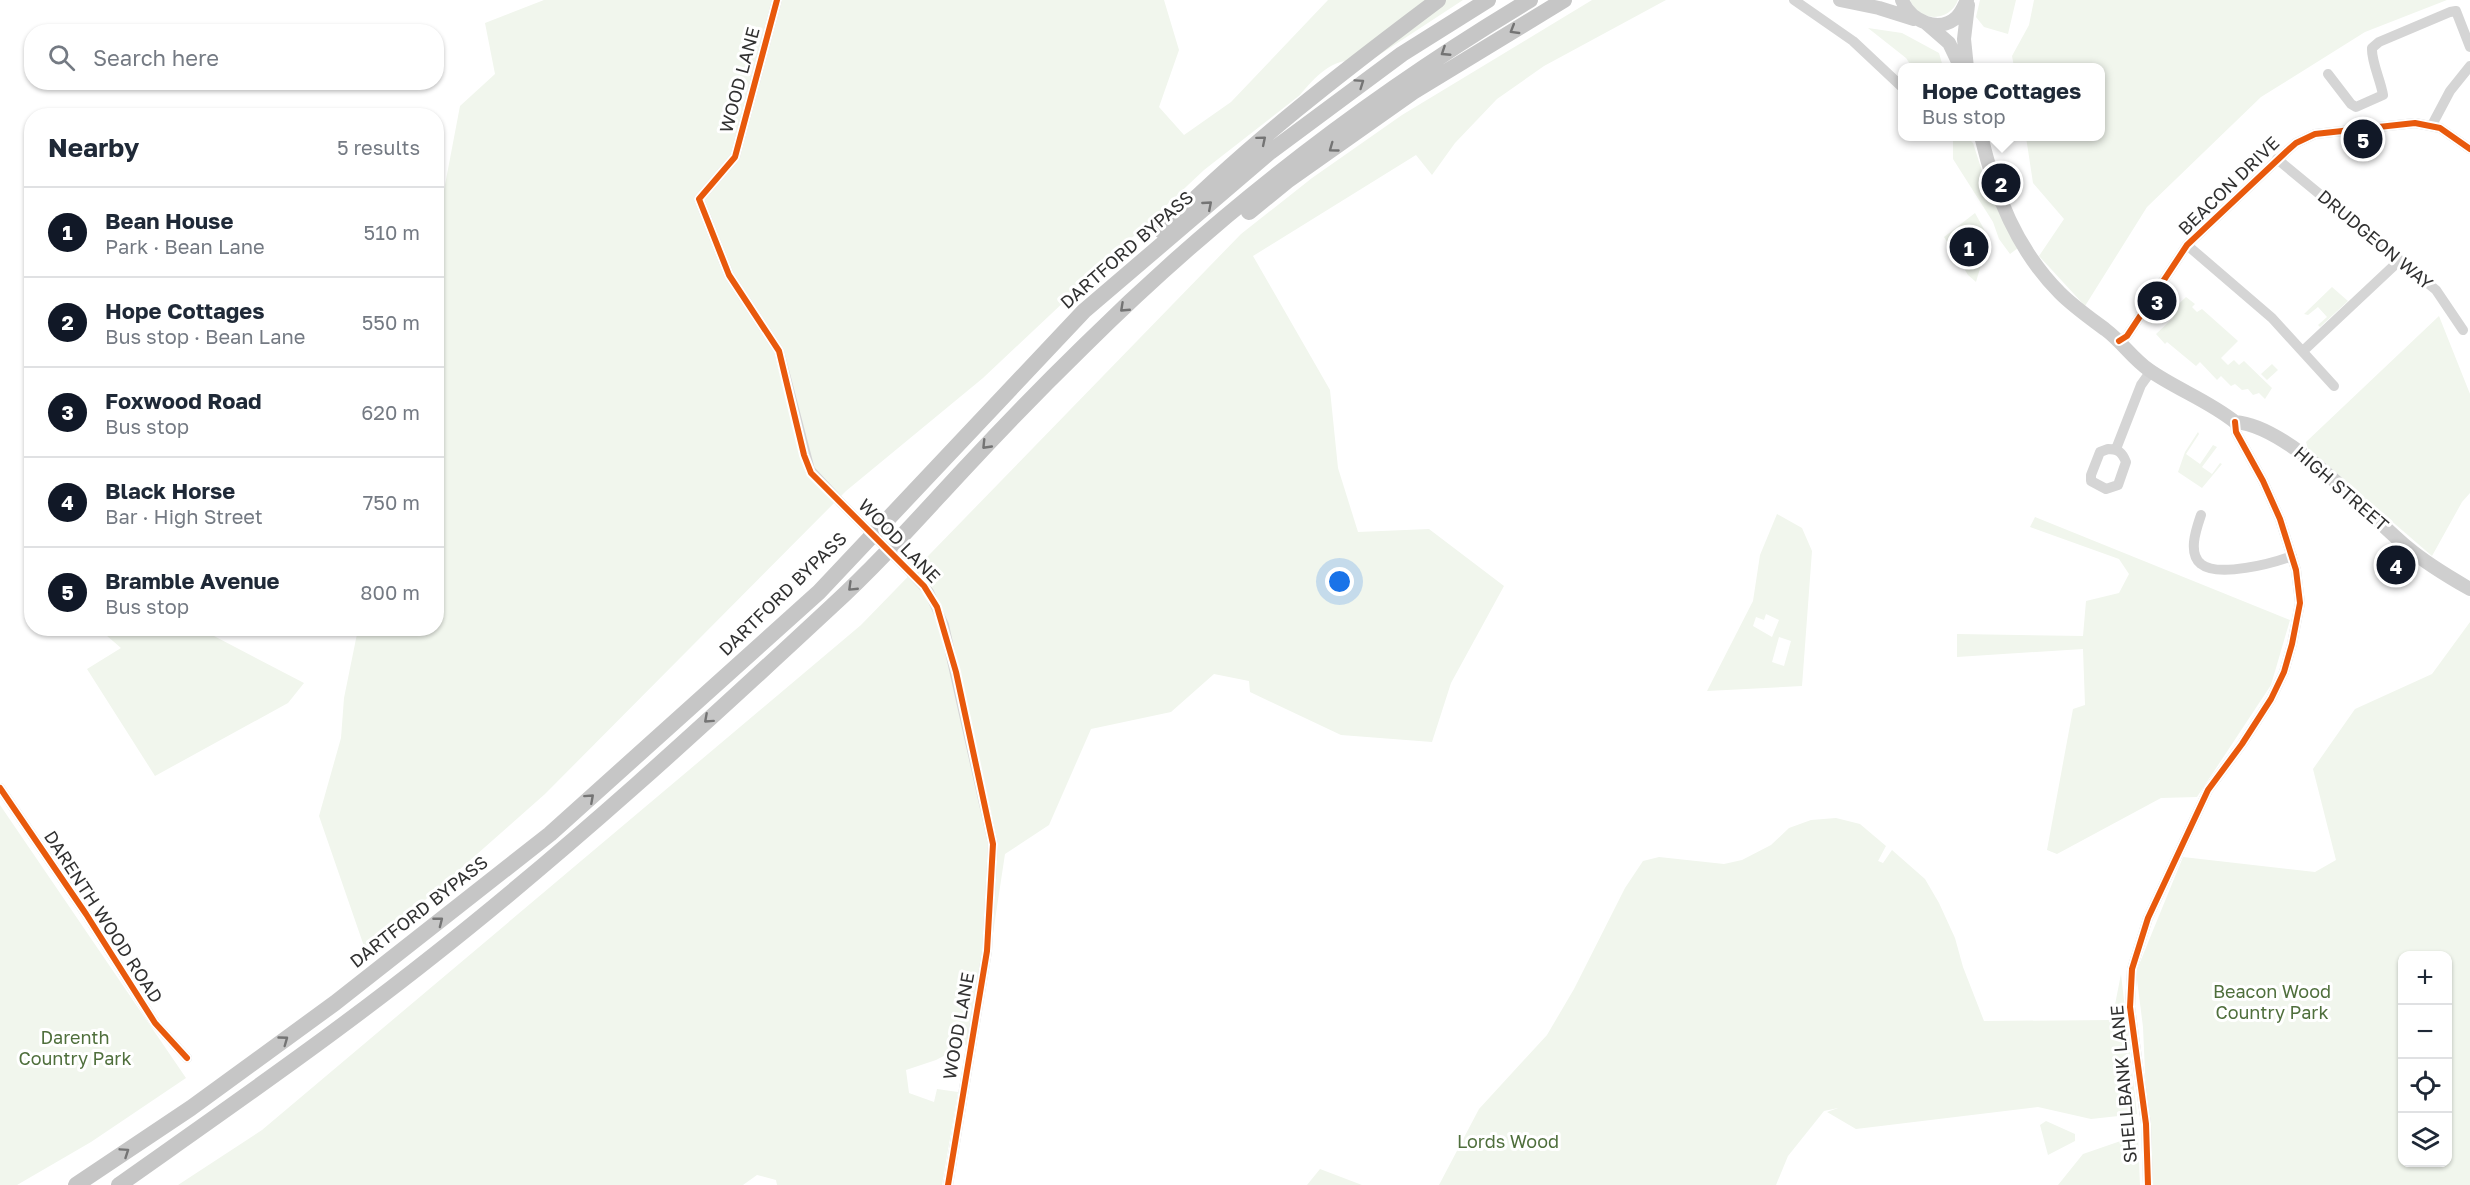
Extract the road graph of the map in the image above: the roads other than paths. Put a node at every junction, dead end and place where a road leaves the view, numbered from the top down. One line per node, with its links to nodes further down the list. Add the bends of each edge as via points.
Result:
1 (777, 0): 41 (street, WOOD LANE, bridge, via 735,157 699,199 729,275 779,351 810,470 929,592 944,625 993,844 987,951)
2 (1438, 0): 26 (highway, one-way to 2, via 1221,175 1351,65)
3 (1488, 0): 26 (highway, DARTFORD BYPASS, one-way to 3, via 1270,152 1402,54)
4 (1530, 0): 25 (highway, one-way to 25, via 1399,82 1284,167)
5 (1564, 0): 25 (highway, one-way to 25, via 1413,92 1287,181 1206,247)
6 (1794, 0): 12 (street)
7 (1840, 0): 10 (main road)
8 (1902, 0): 10 (main road)
9 (1968, 0): 10 (main road, via 1954,19 1940,24); 15 (main road, via 1964,39)
10 (1922, 22): 14 (main road, via 1950,45)
11 (1864, 33): 12 (street)
12 (1856, 44): 18 (street)
13 (2470, 47): 17 (street, via 2460,16 2457,11 2450,12 2372,48 2384,95 2356,107)
14 (1959, 63)
15 (1966, 63)
16 (2470, 66): 19 (street, via 2450,91)
17 (2328, 74)
18 (1898, 83)
19 (2432, 125): 21 (street); 22 (street, BEACON DRIVE, via 2315,134)
20 (1982, 141): 28 (main road, HIGH STREET, via 1996,189 2027,254 2061,295)
21 (2470, 149)
22 (2277, 159): 23 (street, BEACON DRIVE); 24 (street, DRUDGEON WAY)
23 (2187, 245): 28 (street, BEACON DRIVE, via 2127,336); 29 (street, via 2258,305)
24 (2400, 260): 27 (street, DRUDGEON WAY, via 2436,290); 29 (street)
25 (1167, 268): 40 (highway, one-way to 40, via 1086,344 843,596 579,836 384,994)
26 (1084, 311): 39 (highway, DARTFORD BYPASS, one-way to 26, via 191,1108 335,1003 550,834 819,592)
27 (2463, 330)
28 (2119, 341): 30 (main road, HIGH STREET, via 2132,358)
29 (2303, 351): 31 (street)
30 (2151, 371): 32 (main road, HIGH STREET); 33 (street, via 2141,385)
31 (2334, 386)
32 (2235, 422): 35 (street, SHELLBANK LANE, via 2236,432 2274,505); 36 (main road, HIGH STREET, via 2259,428 2296,450 2409,549)
33 (2116, 449)
34 (2201, 514): 35 (street, via 2194,545 2202,565 2241,568)
35 (2292, 556): 42 (street, SHELLBANK LANE, via 2300,603 2284,672 2254,726 2208,790 2148,918 2132,969 2130,1007 2146,1124)
36 (2470, 589)
37 (0, 788): 38 (street, DARENTH WOOD ROAD, via 155,1023)
38 (187, 1058)
39 (76, 1185)
40 (119, 1185)
41 (948, 1185)
42 (2148, 1185)

